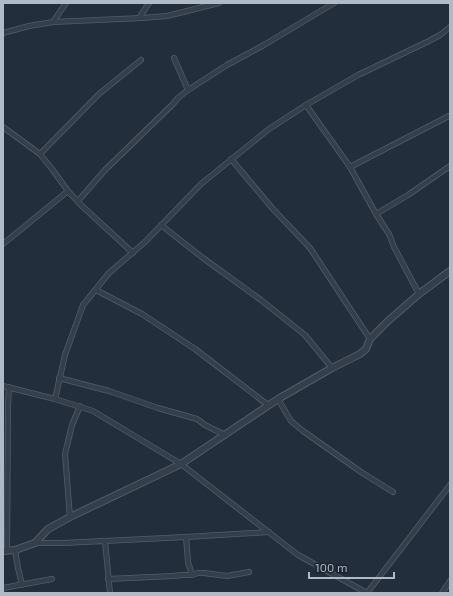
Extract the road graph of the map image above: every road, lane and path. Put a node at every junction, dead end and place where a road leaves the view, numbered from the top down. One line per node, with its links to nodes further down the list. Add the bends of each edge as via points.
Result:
1 (66, 3): 6 (street)
2 (149, 3): 5 (street)
3 (219, 3): 5 (street, via 167,16)
4 (334, 3): 11 (street)
5 (139, 18): 6 (street)
6 (52, 22): 8 (street)
7 (450, 27): 12 (street, via 429,41 358,75)
8 (3, 33)
9 (174, 58): 11 (street)
10 (141, 60): 15 (street, via 99,94)
11 (188, 90): 20 (street, via 105,170)
12 (306, 105): 16 (street); 18 (street)
13 (449, 116): 18 (street)
14 (3, 127): 15 (street)
15 (40, 154): 19 (street)
16 (231, 160): 22 (street, via 201,184); 28 (street, via 310,248)
17 (450, 166): 21 (street)
18 (350, 167): 21 (street)
19 (68, 191): 20 (street); 23 (street)
20 (78, 201): 24 (street)
21 (376, 214): 27 (street)
22 (161, 225): 24 (street); 29 (street, via 305,335)
23 (3, 244)
24 (133, 253): 26 (street, via 109,273)
25 (450, 272): 27 (street)
26 (96, 290): 30 (street, via 83,305 65,355); 36 (street, via 142,314 195,349)
27 (419, 294): 28 (street)
28 (370, 339): 29 (street, via 366,349 360,354)
29 (332, 368): 34 (street)
30 (60, 378): 33 (street); 37 (street, via 197,419)
31 (3, 386): 32 (street)
32 (9, 388): 33 (street); 47 (street)
33 (55, 399): 35 (street)
34 (278, 399): 36 (street); 40 (street, via 295,425)
35 (80, 406): 38 (street, via 93,411); 41 (street, via 72,424 65,454)
36 (268, 406): 37 (street)
37 (225, 435): 38 (street)
38 (181, 464): 41 (street); 42 (street)
39 (450, 485): 56 (street)
40 (393, 492)
41 (70, 517): 45 (street, via 48,529)
42 (269, 532): 43 (street); 56 (street, via 298,555)
43 (186, 538): 44 (street); 49 (street)
44 (105, 541): 45 (street); 51 (street)
45 (35, 543): 46 (street)
46 (15, 550): 47 (street); 53 (street)
47 (5, 551)
48 (249, 572): 49 (street, via 227,576 204,573)
49 (192, 575): 51 (street)
50 (52, 579): 53 (street)
51 (108, 579): 55 (street)
52 (450, 581): 57 (street)
53 (22, 585): 54 (street)
54 (3, 588)
55 (110, 593)
56 (367, 593)
57 (442, 593)

